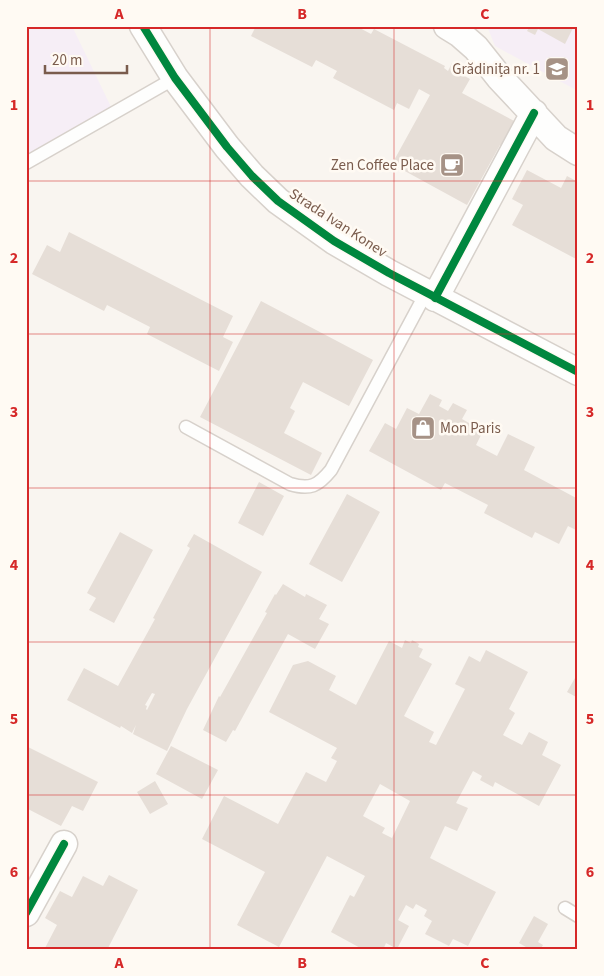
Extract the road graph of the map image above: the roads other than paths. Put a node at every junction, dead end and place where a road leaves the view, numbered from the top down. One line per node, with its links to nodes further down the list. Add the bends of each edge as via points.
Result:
1 (143, 26): 3 (street, Strada Ivan Konev)
2 (447, 26): 4 (street, via 476,48)
3 (175, 78): 6 (lane); 7 (street, Strada Ivan Konev, via 252,176 278,201 334,241)
4 (534, 113): 5 (street, via 556,138); 7 (street)
5 (578, 152)
6 (26, 163)
7 (430, 295): 8 (street, Strada Ivan Konev); 9 (lane, via 331,470 320,482 310,487 290,484)
8 (578, 372)
9 (186, 427)
10 (64, 844): 12 (street)
11 (565, 908): 13 (lane)
12 (26, 913)
13 (578, 916)

